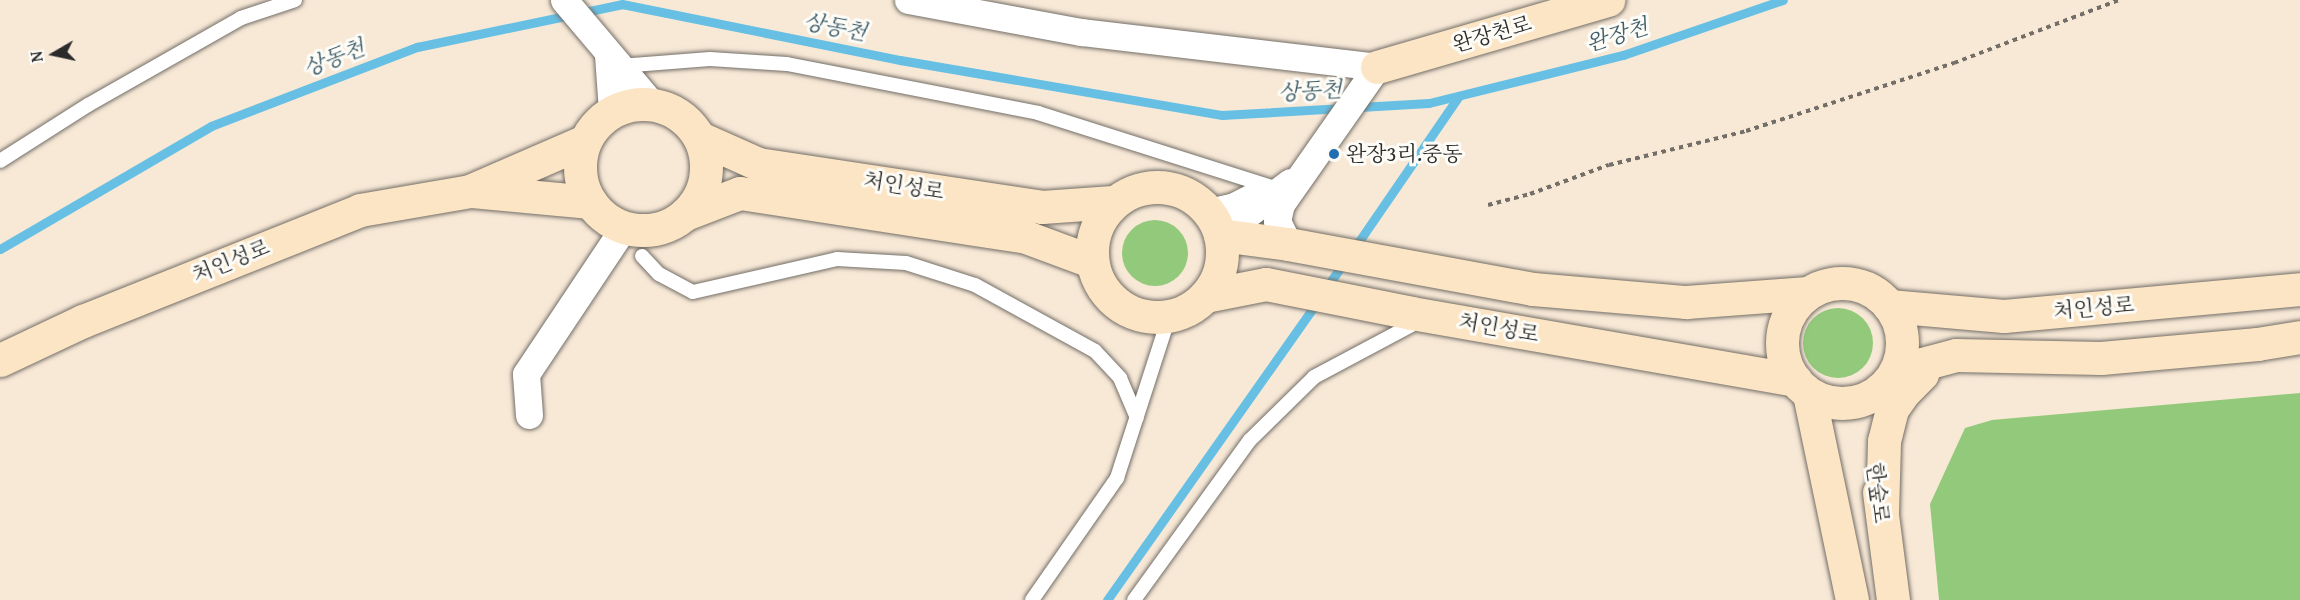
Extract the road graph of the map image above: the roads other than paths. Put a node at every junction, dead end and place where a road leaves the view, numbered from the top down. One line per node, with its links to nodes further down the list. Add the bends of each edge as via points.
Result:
1 (295, 0): 11 (lane, via 241,18 88,105)
2 (564, 0): 5 (street)
3 (908, 0): 6 (street, via 1081,32)
4 (1608, 0): 6 (main road, 완장천로)
5 (616, 64): 7 (street); 8 (street); 13 (lane, via 710,59 788,64 1038,113)
6 (1372, 75): 12 (street)
7 (651, 104): 8 (main road, via 632,104); 9 (main road, via 671,110 688,122)
8 (612, 111): 10 (main road, via 596,124)
9 (700, 138): 16 (main road, 처인성로, via 758,164 1042,207); 17 (main road, via 705,178 698,198)
10 (585, 141): 14 (main road); 15 (main road, via 580,161 582,182)
11 (0, 161)
12 (1309, 166): 13 (street); 18 (street); 20 (street, via 1281,204 1277,221)
13 (1274, 188): 18 (street, via 1233,206)
14 (470, 191): 15 (main road); 31 (main road, 처인성로, via 360,210 82,321)
15 (590, 202): 19 (main road, via 605,217)
16 (1113, 202): 18 (main road, 처인성로, via 1132,191 1154,186 1176,189 1195,199); 22 (main road, via 1100,219 1092,240)
17 (685, 214): 19 (main road, via 666,226 645,230); 22 (main road, 처인성로, via 740,193 1026,237)
18 (1214, 224): 20 (main road); 25 (main road, 처인성로, via 1222,257 1217,279)
19 (624, 227): 34 (street, via 526,374)
20 (1288, 244): 24 (main road, via 1533,289 1686,302)
21 (642, 256): 35 (lane, via 659,274 693,292 837,259 906,263 975,285 1095,351 1120,378)
22 (1091, 261): 28 (main road, via 1110,298 1128,311 1148,317)
23 (2300, 289): 26 (main road, 처인성로, via 2004,316)
24 (1808, 293): 26 (main road, via 1826,285 1846,283 1864,287); 33 (main road, via 1785,324 1782,343 1785,363)
25 (1205, 296): 27 (main road, 처인성로, via 1266,284); 28 (main road, 처인성로, via 1188,310)
26 (1889, 306): 32 (main road, via 1901,332 1902,351)
27 (1420, 315): 33 (main road, 처인성로); 38 (lane, via 1314,377 1250,440)
28 (1169, 317): 35 (lane)
29 (2300, 337): 30 (main road, via 2101,358)
30 (1996, 355): 32 (main road, via 1956,355); 36 (main road, via 1932,369 1903,393 1892,409 1884,441)
31 (0, 360)
32 (1890, 379): 33 (main road, via 1867,398 1848,403 1828,402); 36 (main road, 한숲로, via 1876,408 1872,440)
33 (1802, 387): 39 (main road)
34 (529, 415)
35 (1137, 418): 37 (lane, via 1117,478)
36 (1882, 513): 40 (main road, 한숲로)
37 (1032, 600)
38 (1134, 600)
39 (1852, 600)
40 (1893, 600)

